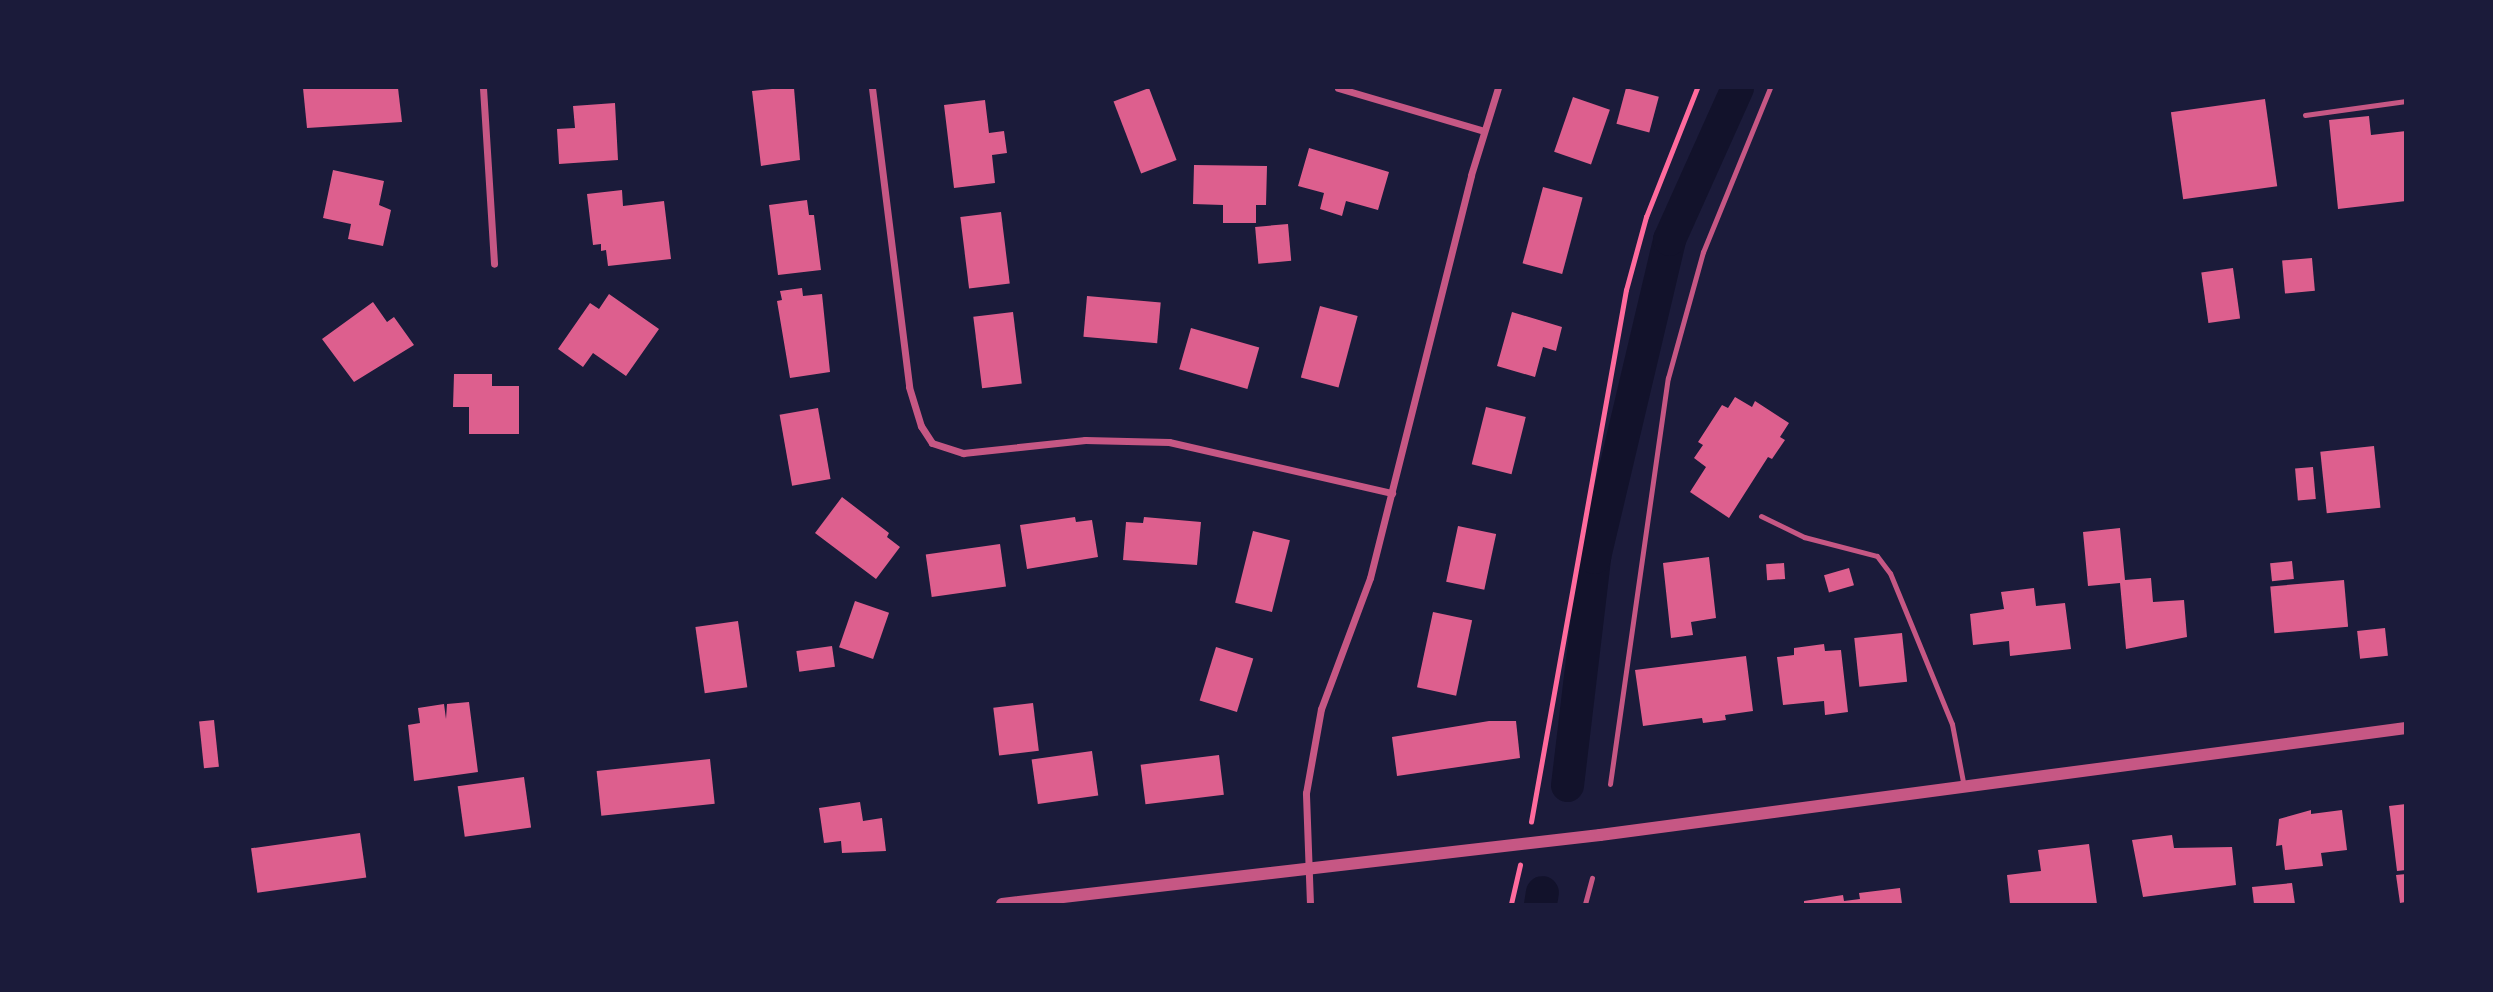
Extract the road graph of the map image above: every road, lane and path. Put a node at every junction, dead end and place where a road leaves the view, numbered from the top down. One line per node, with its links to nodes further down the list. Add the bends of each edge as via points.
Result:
1 (482, 88): 10 (street)
2 (872, 88): 11 (street, via 909,387 921,426 932,443 947,450 981,453 1085,440 1169,442)
3 (1338, 88): 9 (street)
4 (1498, 88): 9 (street)
5 (1697, 88): 16 (path, via 1646,217 1626,290)
6 (1770, 88): 14 (lane, via 1703,252 1668,378)
7 (2406, 101): 8 (lane)
8 (2305, 115)
9 (1484, 131): 11 (street)
10 (494, 264)
11 (1392, 493): 17 (street, via 1367,589 1317,728 1306,793)
12 (1761, 516): 15 (lane, via 1804,537 1877,556 1890,573 1952,724)
13 (2406, 728): 15 (street)
14 (1610, 784)
15 (1964, 787): 17 (street, via 1600,835)
16 (1536, 801)
17 (1309, 865): 20 (street); 21 (street)
18 (1518, 873): 22 (path)
19 (1592, 878): 23 (lane)
20 (1002, 905)
21 (1310, 905)
22 (1511, 905)
23 (1585, 905)

